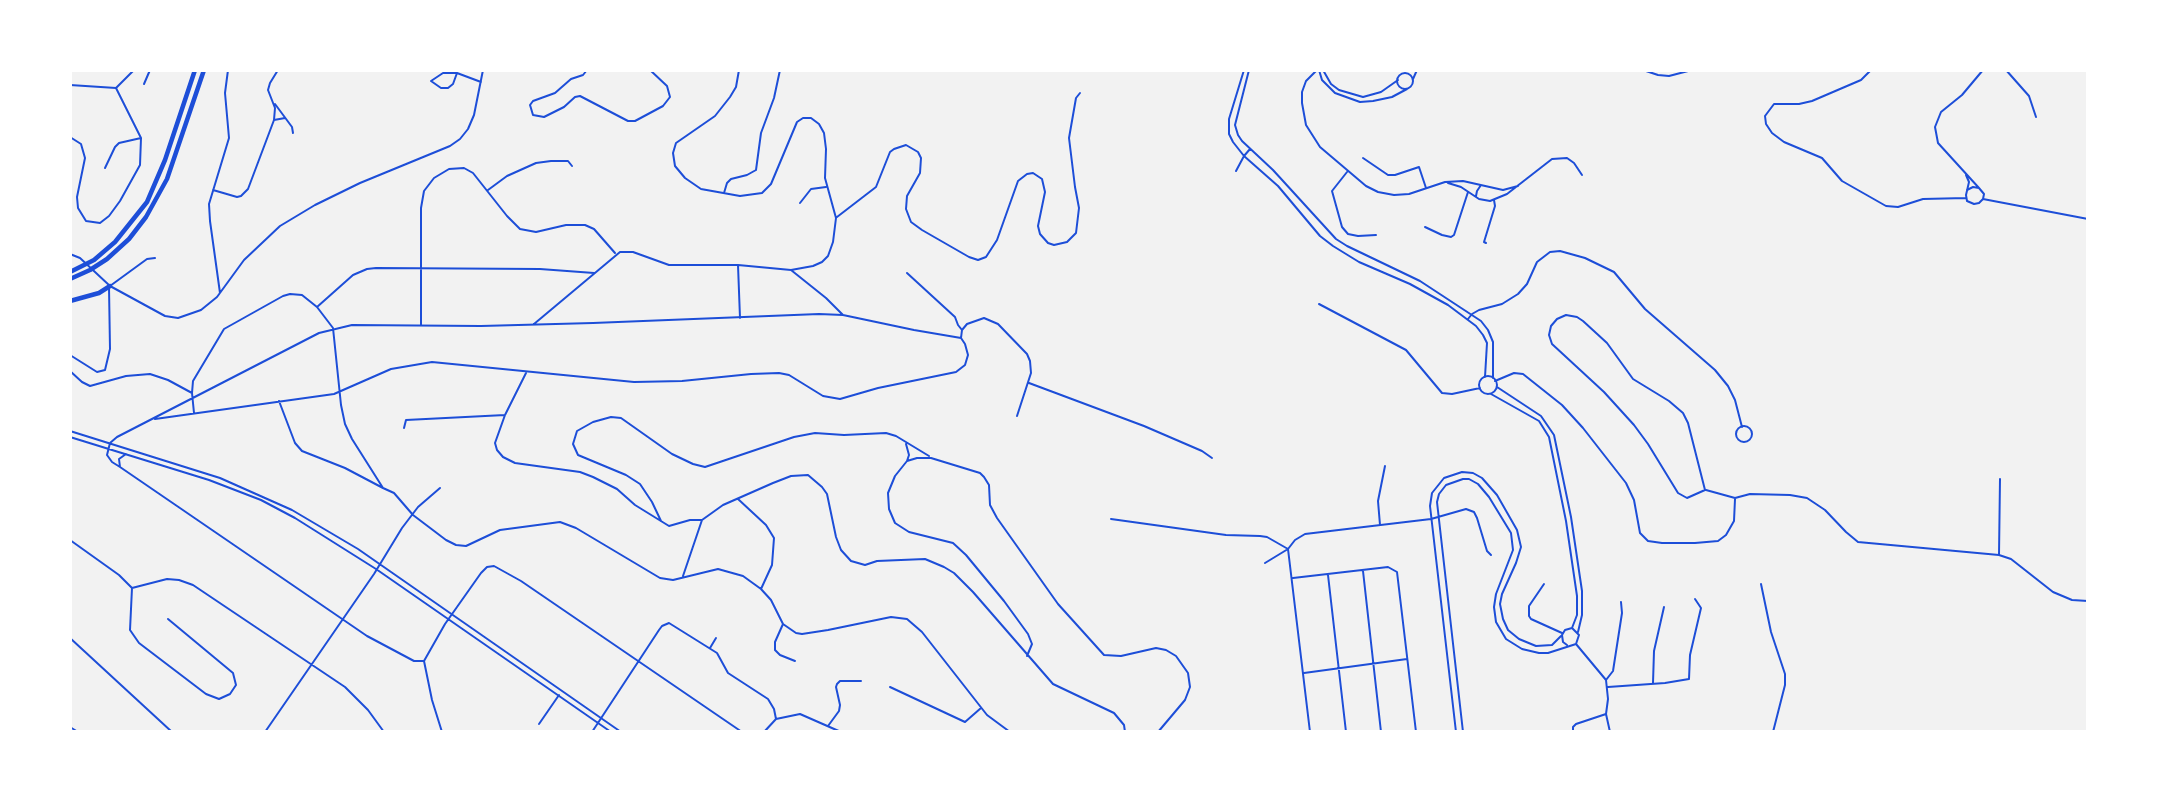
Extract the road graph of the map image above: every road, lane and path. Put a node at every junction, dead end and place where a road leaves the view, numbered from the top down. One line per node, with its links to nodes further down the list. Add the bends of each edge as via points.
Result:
1 (134, 70): 33 (street)
2 (150, 70): 31 (street)
3 (195, 70): 80 (highway, via 153,192 115,242)
4 (204, 70): 83 (highway, via 156,201 136,231 106,259)
5 (228, 70): 59 (street, via 225,93 229,138)
6 (278, 70): 36 (street, via 269,86)
7 (483, 70): 30 (street)
8 (587, 70): 9 (street, via 555,93 533,101 533,115 544,117 580,96 635,121 663,106 670,97 667,86)
9 (651, 70)
10 (740, 70): 63 (street, via 736,87 722,108 673,148 675,166 685,178 701,189)
11 (780, 70): 63 (street, via 761,133 756,170 731,179)
12 (1244, 70): 44 (street, via 1228,125 1233,142)
13 (1250, 70): 43 (street, via 1235,125 1238,135)
14 (1318, 70): 34 (street, via 1335,93 1359,102 1392,97); 49 (street, via 1303,87 1304,120 1320,147)
15 (1323, 70): 29 (street, via 1339,90 1363,97 1381,92)
16 (1417, 70): 28 (street)
17 (1643, 70): 20 (street, via 1658,75)
18 (1658, 70): 19 (street)
19 (1665, 70)
20 (1692, 70)
21 (1714, 70): 22 (street)
22 (1735, 70)
23 (1871, 70): 65 (street, via 1861,80 1812,101 1774,104 1765,116 1766,124 1784,142 1822,158 1842,181 1886,206 1898,207 1923,199)
24 (1983, 70): 51 (street, via 1935,123 1938,143)
25 (2006, 70): 37 (street, via 2029,96)
26 (1407, 72): 28 (street); 29 (street)
27 (457, 73): 27 (street, via 448,88 430,81 443,73); 30 (street)
28 (1413, 79): 34 (street)
29 (1398, 80): 34 (street, via 1402,88)
30 (481, 82): 85 (street, via 474,116 460,140 360,183 280,226 244,260)
31 (144, 84)
32 (70, 86): 33 (street)
33 (116, 88): 42 (street)
34 (1407, 88)
35 (1080, 93): 69 (street, via 1070,138 1079,208 1076,233 1066,242 1054,245 1040,234 1045,192 1042,179 1033,173 1018,181 997,240 986,257 969,257 921,230 911,222 906,209 920,173 921,158 906,145 890,152 876,187)
36 (273, 102): 38 (street); 39 (street)
37 (2036, 117)
38 (285, 118): 39 (street); 40 (street)
39 (273, 120): 59 (street, via 245,193 237,197)
40 (293, 133)
41 (70, 137): 42 (street, via 81,144 85,158 78,208 86,221 95,224 109,216 134,178 140,165)
42 (141, 138): 47 (street, via 119,143)
43 (1251, 149): 44 (street); 89 (street, via 1336,238 1420,281)
44 (1244, 156): 48 (street); 92 (street, via 1278,186 1333,246 1410,284)
45 (1363, 158): 56 (street, via 1388,175 1419,167)
46 (572, 166): 60 (street, via 568,161 536,163)
47 (105, 168)
48 (1236, 171)
49 (1347, 171): 56 (street, via 1385,194 1409,194); 72 (street, via 1332,191 1342,227 1348,234)
50 (1582, 175): 54 (street, via 1571,161 1557,157)
51 (1966, 175): 57 (street); 61 (street)
52 (1445, 182): 53 (street); 56 (street); 62 (street)
53 (1481, 185): 58 (street); 64 (street)
54 (1518, 186): 58 (street); 66 (street)
55 (826, 187): 63 (street, via 824,133 819,124 807,117 794,127 765,191); 68 (street, via 811,189); 69 (street)
56 (1426, 188)
57 (1979, 188): 61 (street); 67 (street)
58 (1498, 189): 66 (street, via 1500,195)
59 (213, 190): 85 (street, via 210,220)
60 (488, 190): 75 (street, via 520,229 536,232 585,225); 78 (street, via 464,168 449,169 427,183 421,208)
61 (1967, 190): 65 (street)
62 (1468, 192): 64 (street); 71 (street, via 1454,235)
63 (724, 193)
64 (1477, 198): 66 (street)
65 (1966, 198): 67 (street, via 1974,204)
66 (1494, 200): 73 (street)
67 (1983, 200): 70 (street)
68 (800, 203)
69 (836, 218): 79 (street, via 828,256 813,266)
70 (2088, 219)
71 (1425, 228)
72 (1376, 235)
73 (1486, 243)
74 (70, 254): 84 (street, via 80,258)
75 (616, 254): 77 (street, via 633,252 669,265); 81 (street)
76 (154, 258): 84 (street)
77 (738, 265): 79 (street); 91 (street)
78 (420, 268): 81 (street); 88 (street, via 360,272); 94 (street)
79 (791, 270): 90 (street)
80 (70, 272)
81 (594, 273): 93 (street)
82 (907, 273): 96 (street, via 955,317)
83 (70, 279)
84 (109, 286): 85 (street, via 171,317 201,310); 86 (highway); 98 (street, via 110,349 105,369 97,372)
85 (220, 293)
86 (70, 301)
87 (1319, 304): 105 (street, via 1406,350 1442,393)
88 (317, 307): 95 (street); 108 (street, via 302,295 290,294 224,329 195,376)
89 (1472, 314): 92 (street); 102 (street, via 1491,335); 114 (street, via 1518,294 1537,262 1550,252 1560,251 1599,264 1614,272 1645,309 1714,370 1735,400)
90 (843, 315): 91 (street); 97 (street)
91 (740, 318): 93 (street)
92 (1468, 319): 101 (street, via 1487,344)
93 (534, 324): 94 (street)
94 (421, 325): 95 (street)
95 (333, 328): 106 (street); 108 (street)
96 (962, 330): 97 (street); 103 (street, via 984,318 998,324 1027,354)
97 (961, 338): 100 (street, via 968,355 965,365 956,372 840,399 823,396 779,373 634,382)
98 (70, 355)
99 (70, 371): 108 (street, via 90,387 126,376 150,374)
100 (526, 373): 106 (street, via 422,363 381,373); 111 (street)
101 (1485, 377): 102 (street); 105 (street)
102 (1494, 379): 104 (street); 131 (street, via 1522,374 1562,405 1626,483 1634,500 1640,533 1648,541 1718,541 1734,521)
103 (1029, 383): 112 (street); 123 (street, via 1144,426)
104 (1497, 387): 107 (street); 165 (street, via 1540,416 1554,435 1582,591)
105 (1480, 388): 107 (street)
106 (339, 392): 109 (street); 128 (street, via 348,432)
107 (1491, 394): 164 (street, via 1539,421 1549,437 1577,596)
108 (192, 395): 110 (street); 113 (street)
109 (279, 401): 110 (street); 128 (street, via 295,443 302,451)
110 (194, 413): 113 (street)
111 (505, 415): 115 (street, via 406,420); 138 (street, via 495,443 503,456 515,463 593,477)
112 (1017, 416)
113 (152, 419): 119 (street)
114 (1742, 427): 114 (street, via 1737,438 1749,441 1752,432)
115 (405, 428)
116 (70, 431): 119 (street)
117 (70, 437): 120 (street)
118 (904, 441): 122 (street); 124 (street, via 909,451); 138 (street, via 883,432 808,433 705,467 672,454 621,418 610,417 580,428 573,441 578,455 640,484)
119 (110, 443): 120 (street); 145 (street, via 220,478 271,499 340,537)
120 (108, 448): 121 (street); 126 (street, via 109,459)
121 (126, 454): 126 (street, via 119,459); 146 (street, via 261,500)
122 (931, 458): 124 (street); 208 (street, via 984,477 997,518 1058,604 1098,651 1115,657 1156,648 1172,652 1182,662 1190,680 1188,695)
123 (1212, 458)
124 (907, 461): 172 (street, via 888,493 895,523 909,532 952,543 966,555 1028,634 1032,644)
125 (1385, 466): 139 (street, via 1378,501)
126 (120, 467): 160 (street)
127 (2000, 479): 143 (street)
128 (383, 488): 133 (street, via 400,498)
129 (440, 488): 133 (street)
130 (1705, 490): 130 (street, via 1687,498 1678,493 1634,425 1552,344 1549,331 1557,319 1572,315 1583,321 1606,343 1633,379 1683,413); 131 (street)
131 (1735, 498): 143 (street, via 1750,494 1807,498 1826,510 1858,542)
132 (738, 499): 137 (street); 154 (street, via 774,538 772,565); 172 (street, via 791,477 808,475 826,494 836,537 851,561 865,565 925,560 944,567 973,592)
133 (413, 515): 145 (street); 149 (street, via 433,532 461,547 500,530 550,522 568,524 654,575 666,579)
134 (1439, 517): 136 (street); 142 (street, via 1467,509 1473,512); 170 (street, via 1437,499 1446,485 1466,479 1482,488 1507,525 1513,542 1495,598 1500,629 1506,639 1531,652 1548,653); 214 (street)
135 (1111, 519): 141 (street, via 1267,537)
136 (1431, 519): 139 (street); 166 (street, via 1430,497 1444,478 1469,472 1487,483 1511,518 1520,542 1518,560 1502,598 1500,611 1504,623 1513,635 1532,646 1547,646); 213 (street)
137 (702, 520): 138 (street, via 673,527); 149 (street)
138 (661, 521)
139 (1380, 525): 141 (street, via 1305,534)
140 (70, 540): 153 (street)
141 (1288, 549): 144 (street); 150 (street)
142 (1491, 555)
143 (1999, 555): 157 (street, via 2059,595)
144 (1265, 563)
145 (379, 565): 146 (street); 159 (street)
146 (376, 569): 160 (street); 162 (street)
147 (1363, 571): 148 (street); 173 (street, via 1388,567 1398,575); 177 (street)
148 (1328, 575): 150 (street); 179 (street)
149 (683, 577): 154 (street, via 725,570 743,576)
150 (1293, 578): 180 (street)
151 (1544, 584): 166 (street, via 1529,606 1529,616)
152 (1761, 584): 217 (street, via 1785,674)
153 (132, 588): 161 (street, via 130,630 138,643 206,694 219,699 230,694 236,685 233,673); 178 (street, via 167,579 193,585)
154 (761, 589): 163 (street)
155 (1695, 599): 183 (street, via 1701,608 1690,655 1689,679)
156 (1621, 602): 181 (street, via 1612,671)
157 (2088, 602)
158 (1664, 607): 183 (street, via 1654,651)
159 (452, 614): 162 (street); 176 (street, via 481,573 494,566); 189 (street)
160 (343, 618): 174 (street, via 386,647); 178 (street)
161 (168, 619)
162 (448, 619): 174 (street); 186 (street)
163 (783, 624): 175 (street, via 774,650); 187 (street, via 802,634 891,617 907,619 922,632)
164 (1572, 628): 165 (street); 166 (street)
165 (1578, 632): 169 (street)
166 (1562, 635): 170 (street)
167 (70, 638): 196 (street)
168 (716, 638): 171 (street)
169 (1576, 644): 170 (street); 181 (street)
170 (1567, 645)
171 (710, 648): 176 (street, via 669,623 662,626); 190 (street, via 728,673 768,699)
172 (1027, 656): 207 (street, via 1057,686 1114,713)
173 (1407, 658): 177 (street); 212 (street)
174 (424, 661): 199 (street)
175 (795, 661)
176 (638, 662): 189 (street); 203 (street)
177 (1373, 663): 179 (street); 211 (street)
178 (310, 664): 197 (street); 198 (street, via 345,687)
179 (1339, 668): 180 (street); 210 (street)
180 (1304, 673): 209 (street)
181 (1606, 680): 185 (street)
182 (861, 681): 193 (street, via 837,684 839,711)
183 (1653, 683): 185 (street)
184 (890, 687): 187 (street, via 965,722)
185 (1608, 687): 188 (street)
186 (559, 695): 191 (street); 192 (street)
187 (981, 708): 206 (street)
188 (1606, 714): 215 (street, via 1576,724); 216 (street)
189 (601, 718): 191 (street); 202 (street)
190 (776, 719): 193 (street, via 800,714); 204 (street)
191 (598, 722): 200 (street); 201 (street)
192 (539, 724)
193 (828, 726): 205 (street)
194 (70, 727): 195 (street)
195 (78, 732)
196 (172, 732)
197 (265, 732)
198 (384, 732)
199 (442, 732)
200 (592, 732)
201 (611, 732)
202 (621, 732)
203 (742, 732)
204 (764, 732)
205 (841, 732)
206 (1010, 732)
207 (1125, 732)
208 (1158, 732)
209 (1310, 732)
210 (1346, 732)
211 (1381, 732)
212 (1416, 732)
213 (1456, 732)
214 (1463, 732)
215 (1573, 732)
216 (1610, 732)
217 (1773, 732)

